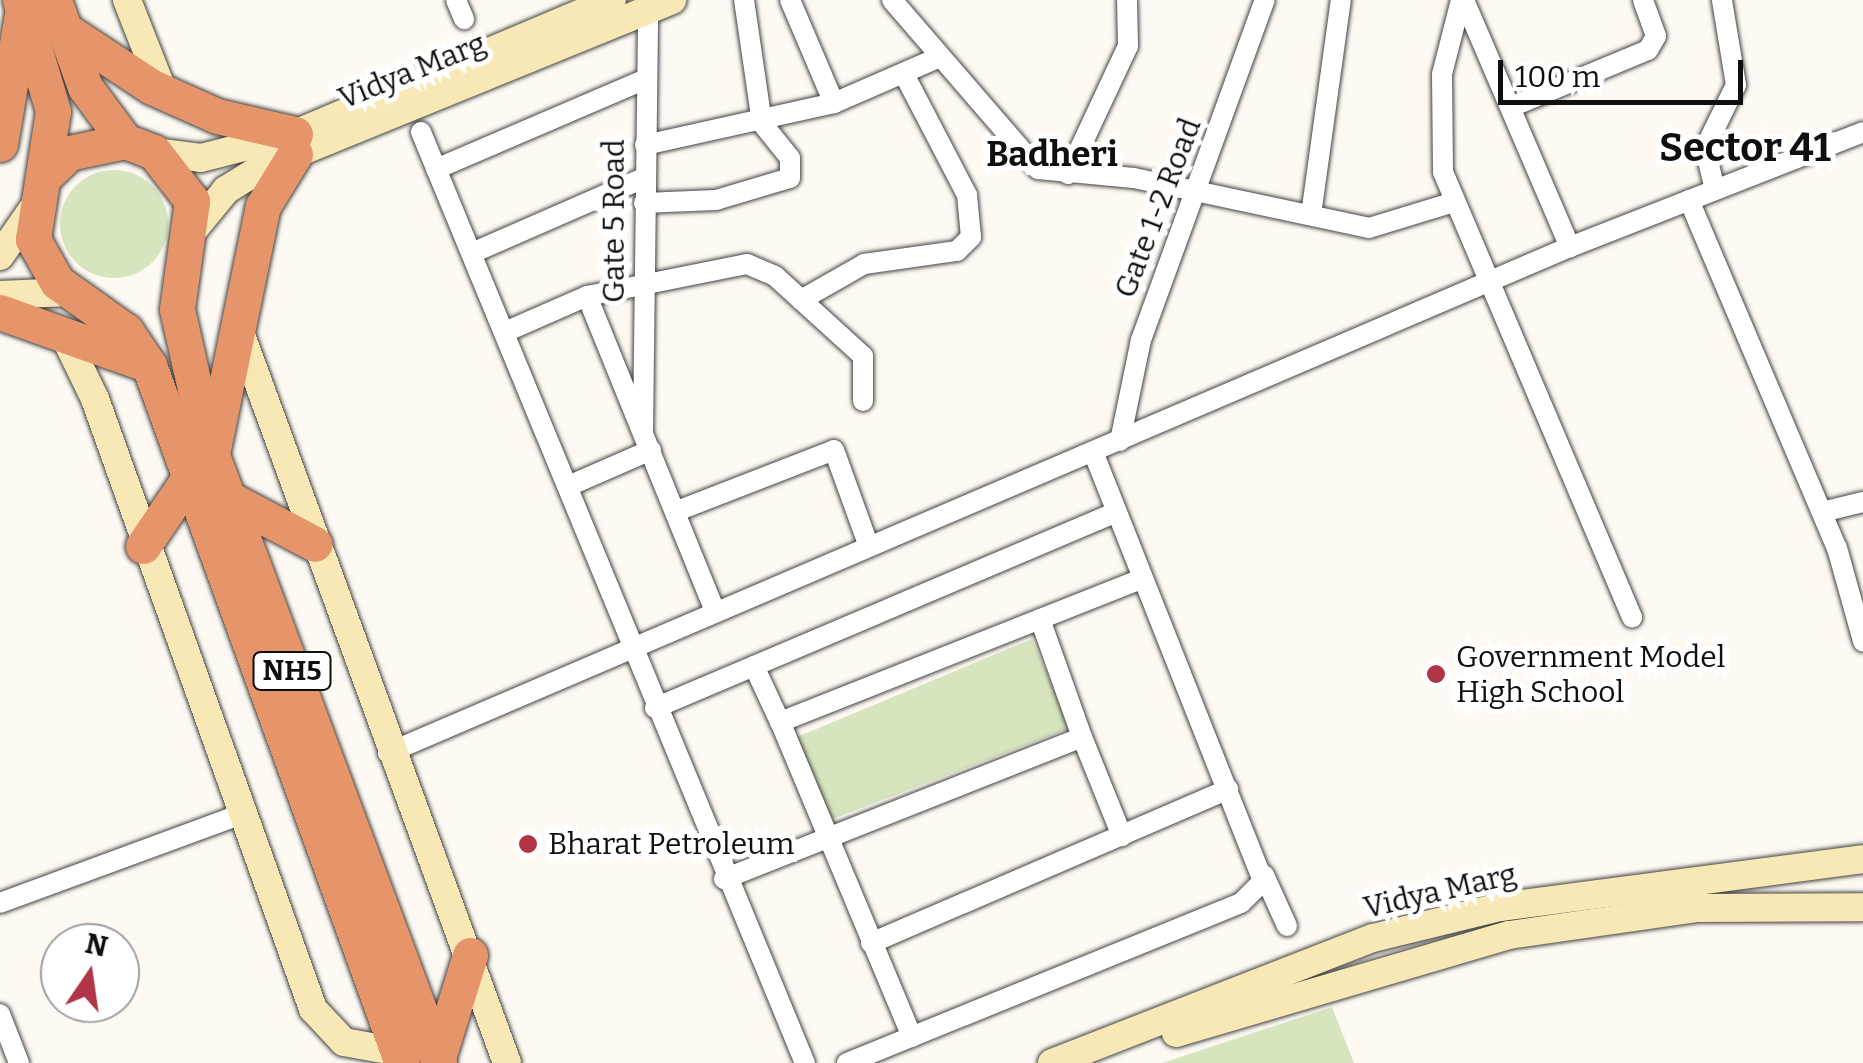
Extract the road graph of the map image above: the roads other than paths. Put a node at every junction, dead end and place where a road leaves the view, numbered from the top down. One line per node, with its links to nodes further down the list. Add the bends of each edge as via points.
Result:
1 (127, 0): 17 (main road)
2 (612, 0): 24 (main road, Vidya Marg)
3 (744, 0): 20 (street)
4 (790, 0): 18 (street)
5 (892, 0): 14 (street)
6 (1127, 0): 28 (street, via 1128,46)
7 (1265, 0): 32 (street, Gate 1-2 Road)
8 (1342, 0): 37 (street)
9 (1462, 0): 19 (street); 34 (street, via 1442,92 1440,149)
10 (1643, 0): 19 (street, via 1656,36 1648,50)
11 (1722, 0): 31 (street, via 1736,85 1705,148)
12 (660, 5): 16 (street, Gate 5 Road); 24 (main road, Vidya Marg)
13 (40, 9): 17 (highway); 23 (highway); 26 (highway, via 86,87); 29 (highway, via 49,74)
14 (940, 58): 15 (street); 28 (street, via 1025,160)
15 (905, 76): 18 (street); 47 (street, via 967,195 971,237 957,251 854,268)
16 (646, 78): 25 (street, Gate 5 Road); 27 (street)
17 (162, 92): 24 (highway)
18 (834, 103): 20 (street)
19 (1511, 107): 39 (street)
20 (762, 123): 25 (street); 35 (street, via 790,158 790,178 716,200)
21 (421, 132): 27 (street)
22 (1863, 132): 31 (street)
23 (1, 133)
24 (295, 144): 26 (main road, Vidya Marg, via 202,158); 38 (main road, Vidya Marg, via 226,190); 49 (highway, via 263,206)
25 (645, 145): 30 (street, Gate 5 Road)
26 (139, 147): 29 (highway, via 69,153); 38 (highway, via 180,176)
27 (436, 168): 40 (street)
28 (1068, 174): 32 (street)
29 (45, 176): 36 (highway)
30 (644, 178): 35 (street, Gate 5 Road); 40 (street)
31 (1715, 190): 33 (street)
32 (1198, 191): 37 (street); 55 (street, Gate 1-2 Road, via 1140,340)
33 (1688, 200): 39 (street); 62 (street)
34 (1454, 202): 37 (street, via 1383,228); 43 (street)
35 (644, 203): 42 (street, Gate 5 Road)
36 (32, 210): 41 (main road); 45 (highway, NH5, via 32,239)
37 (1311, 215)
38 (195, 228): 57 (highway, NH5 / NH5, via 179,272)
39 (1570, 248): 43 (street)
40 (472, 253): 50 (street)
41 (0, 256)
42 (643, 282): 46 (street); 47 (street, via 747,264); 54 (street, Gate 5 Road)
43 (1488, 282): 55 (street); 69 (street)
44 (0, 295): 45 (main road)
45 (79, 296): 52 (highway, NH5)
46 (587, 296): 50 (street); 54 (street)
47 (801, 300): 53 (street, via 862,356)
48 (0, 312): 51 (highway)
49 (236, 321): 57 (highway); 64 (main road)
50 (505, 332): 58 (street)
51 (63, 334): 52 (highway); 66 (main road, via 96,399)
52 (150, 365): 57 (highway, NH5)
53 (863, 402)
54 (647, 441): 58 (street); 61 (street)
55 (1120, 441): 56 (street)
56 (1094, 454): 63 (street); 65 (street)
57 (200, 467): 59 (highway, NH5 / NH5); 66 (highway); 93 (highway, NH5)
58 (573, 484): 72 (street)
59 (228, 498): 64 (highway); 94 (highway, NH5 / NH5)
60 (1863, 502): 62 (street)
61 (677, 511): 65 (street, via 834,450); 68 (street)
62 (1822, 512): 71 (street)
63 (1114, 513): 67 (street); 73 (street)
64 (315, 544): 77 (main road)
65 (868, 544): 68 (street)
66 (143, 546): 79 (main road)
67 (1141, 579): 70 (street); 78 (street)
68 (716, 611): 72 (street)
69 (1632, 618)
70 (1040, 619): 75 (street); 76 (street)
71 (1863, 641)
72 (630, 645): 74 (street); 77 (street)
73 (754, 666): 74 (street); 75 (street)
74 (655, 708): 85 (street)
75 (780, 722): 81 (street)
76 (1082, 737): 80 (street); 81 (street)
77 (388, 753): 90 (main road)
78 (1228, 790): 80 (street); 84 (street)
79 (239, 815): 86 (street); 93 (main road, via 313,1009 344,1042)
80 (1122, 836): 89 (street)
81 (830, 840): 85 (street); 89 (street)
82 (1863, 859): 99 (main road, Vidya Marg, via 1500,907 1373,938)
83 (1863, 867): 87 (main road)
84 (1264, 876): 88 (street); 92 (street, via 1241,903)
85 (724, 879): 97 (street)
86 (0, 903)
87 (1863, 908): 100 (main road, Vidya Marg, via 1696,908 1510,934 1224,1014)
88 (1287, 926)
89 (870, 942): 92 (street)
90 (470, 955): 94 (highway); 96 (main road)
91 (0, 1014): 95 (street)
92 (912, 1037): 98 (street)
93 (400, 1058)
94 (438, 1061)
95 (19, 1063)
96 (508, 1063)
97 (805, 1063)
98 (847, 1063)
99 (1052, 1063)
100 (1101, 1063)

